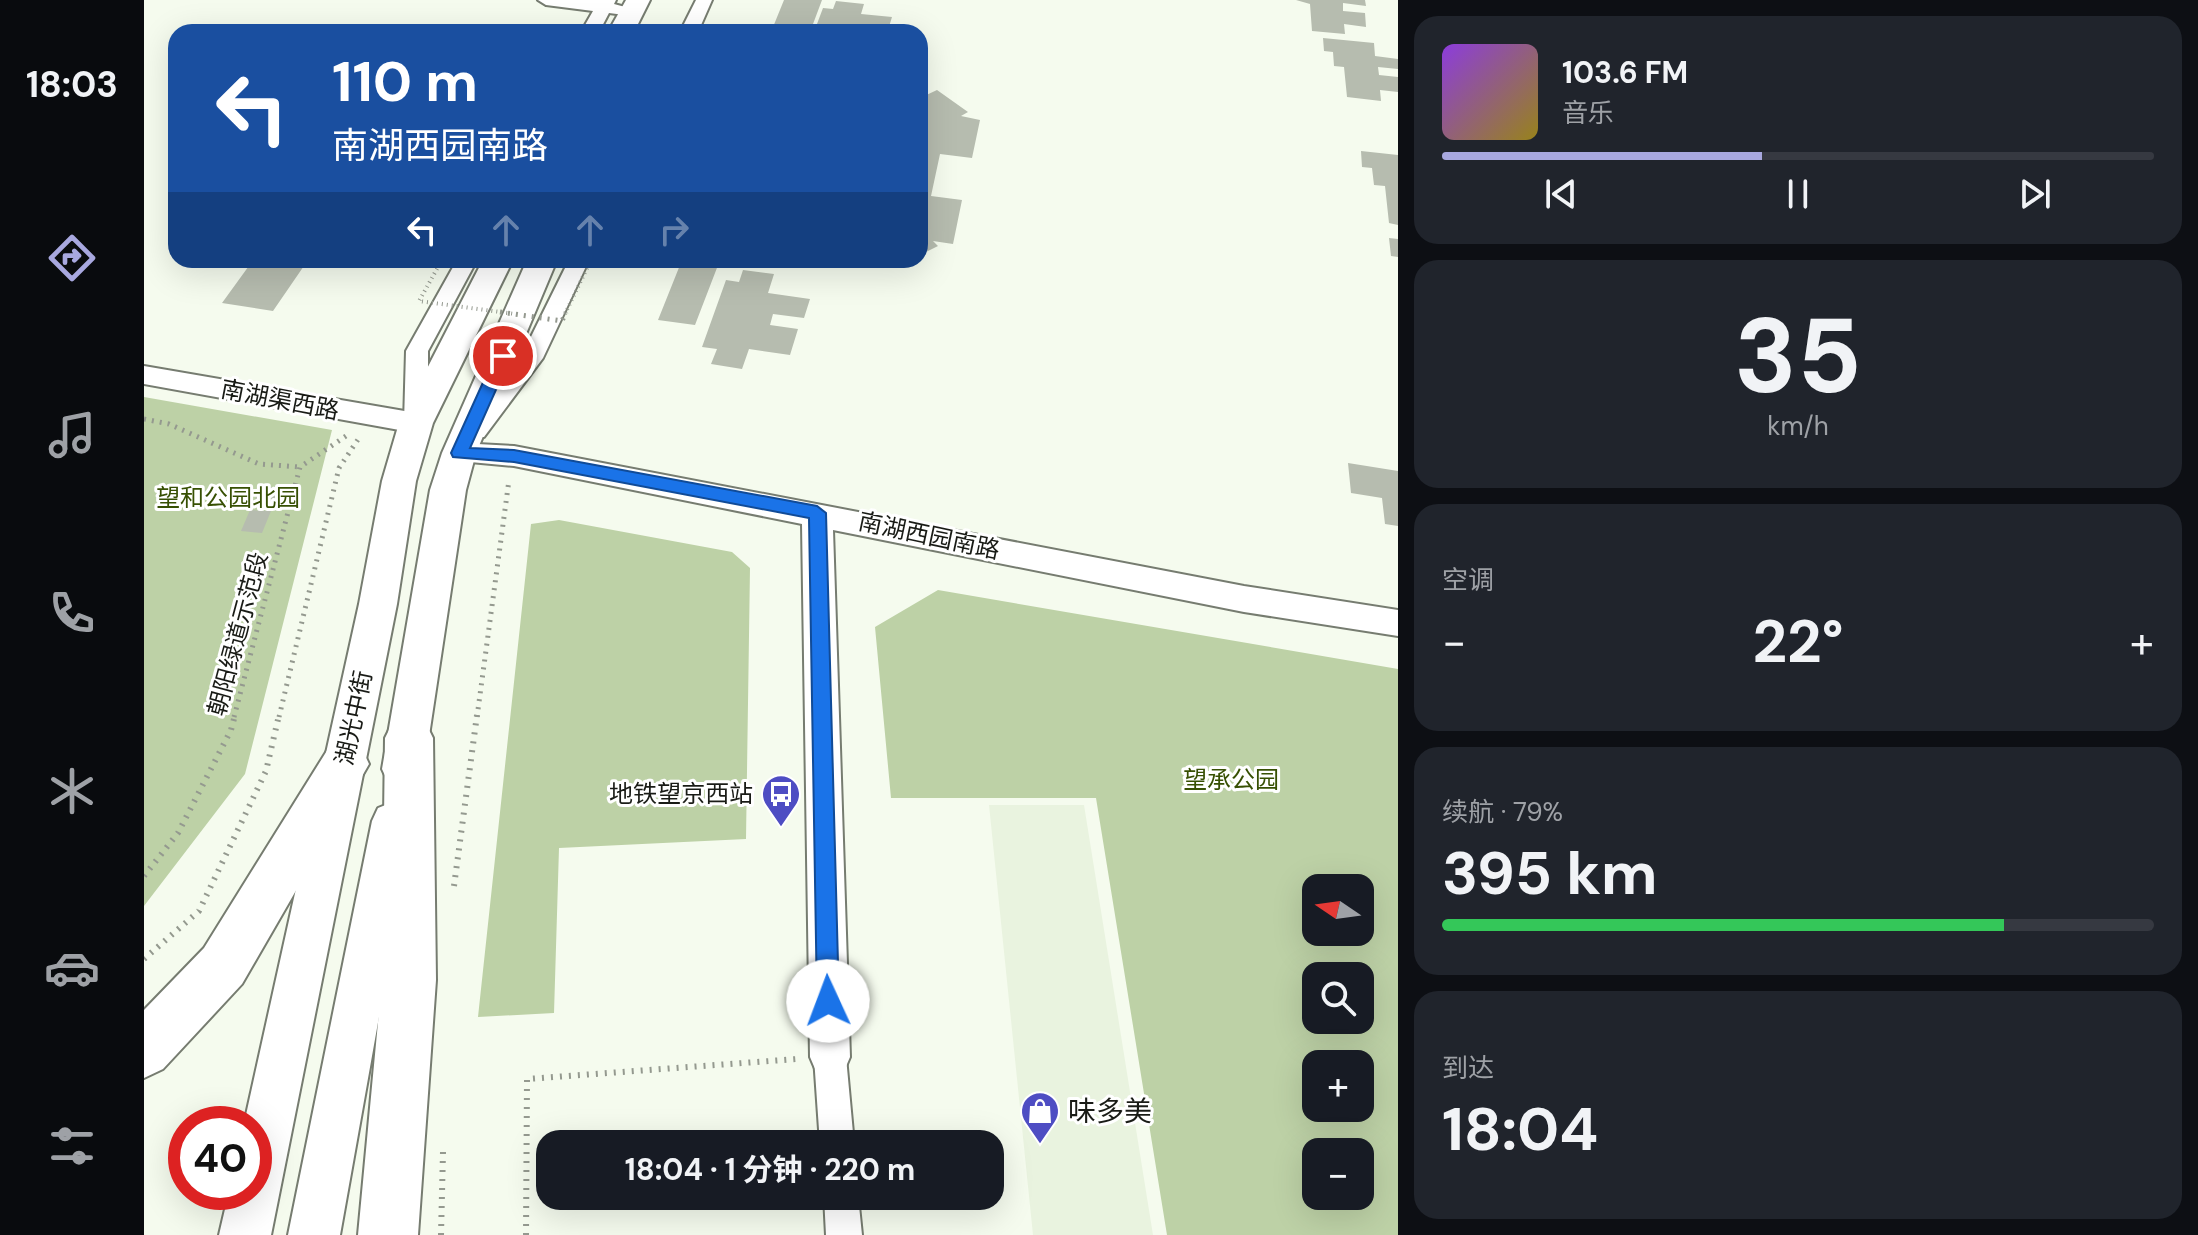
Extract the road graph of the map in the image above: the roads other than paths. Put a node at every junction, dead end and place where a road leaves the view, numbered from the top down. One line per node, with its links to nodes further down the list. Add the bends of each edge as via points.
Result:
1 (546, 0): 3 (street)
2 (704, 0): 6 (street)
3 (606, 4): 4 (street); 5 (street)
4 (638, 13)
5 (595, 24)
6 (693, 24)
7 (463, 268): 12 (street, via 417,351)
8 (494, 268): 12 (main road, 湖光中街)
9 (539, 268): 13 (main road)
10 (575, 268): 13 (street, via 532,358)
11 (144, 375): 12 (street, 南湖渠西路)
12 (416, 423): 17 (main road, 湖光中街, via 399,481)
13 (459, 453): 14 (street, 南湖西园南路, via 514,456); 16 (main road, via 448,490)
14 (817, 513): 15 (street, 南湖西园南路, via 1230,597); 19 (street)
15 (1398, 623)
16 (409, 738): 25 (main road); 26 (highway, via 409,980)
17 (345, 764): 18 (highway, via 223,966); 20 (main road, 湖光中街)
18 (144, 1050)
19 (830, 1057): 21 (street)
20 (272, 1107)
21 (836, 1130)
22 (250, 1210): 24 (main road, 湖光中街)
23 (842, 1210): 27 (street)
24 (245, 1235)
25 (314, 1235)
26 (388, 1235)
27 (844, 1235)

